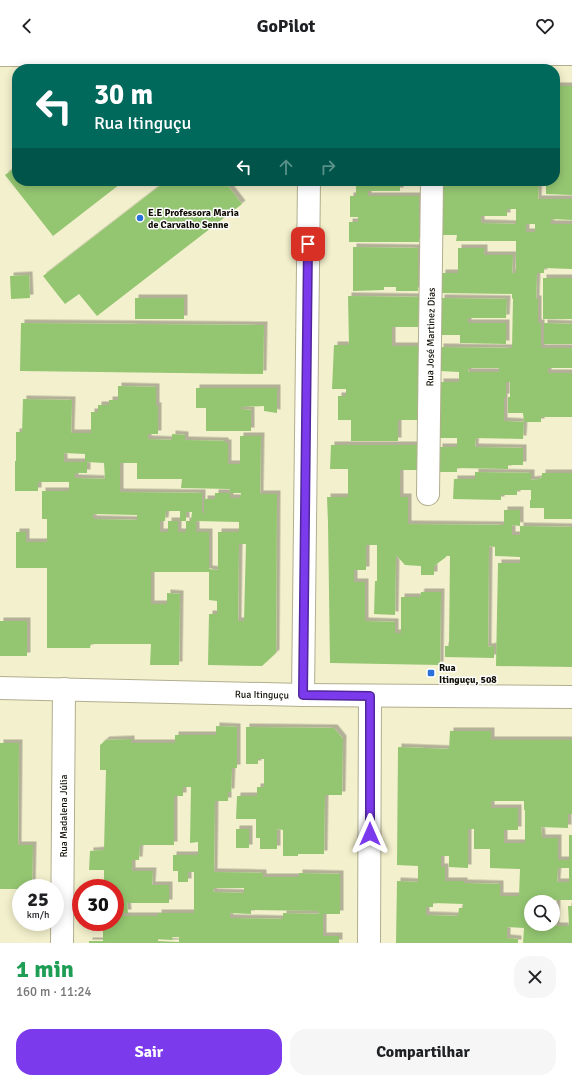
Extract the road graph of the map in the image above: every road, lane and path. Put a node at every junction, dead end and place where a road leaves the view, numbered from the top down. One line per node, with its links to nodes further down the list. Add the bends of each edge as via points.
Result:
1 (537, 53): 2 (street); 5 (street)
2 (572, 54)
3 (0, 55): 4 (street)
4 (311, 62): 5 (street)
5 (434, 62)
6 (309, 186): 11 (street)
7 (432, 186): 8 (street, Rua José Martinez Dias)
8 (428, 494)
9 (0, 688): 10 (street, Rua Itinguçu)
10 (64, 689): 11 (street, Rua Itinguçu); 14 (street, Rua Madalena Júlia)
11 (303, 695): 12 (street, Rua Itinguçu)
12 (370, 696): 13 (street, Rua Itinguçu); 15 (street)
13 (572, 698)
14 (62, 943)
15 (369, 943)

